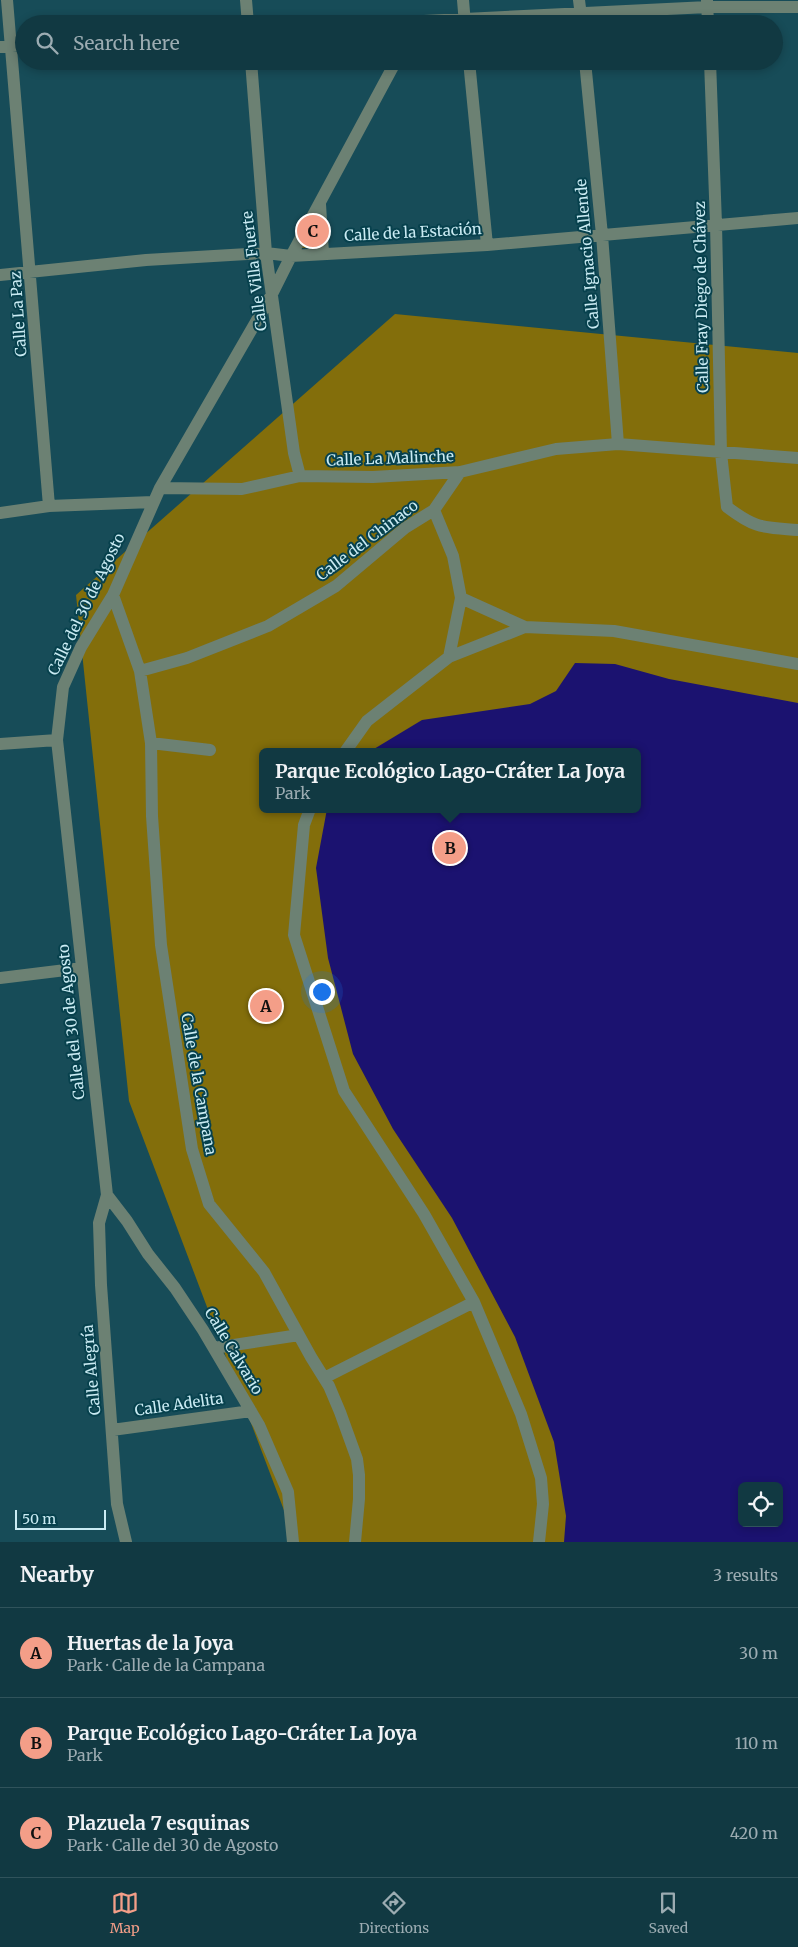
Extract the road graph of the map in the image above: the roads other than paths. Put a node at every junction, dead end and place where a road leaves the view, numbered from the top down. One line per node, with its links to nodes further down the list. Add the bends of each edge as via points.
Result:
1 (7, 0): 10 (street, Calle La Paz)
2 (246, 0): 7 (street)
3 (463, 0): 8 (street)
4 (708, 4): 5 (street); 6 (street)
5 (798, 7)
6 (581, 12): 9 (street)
7 (247, 15)
8 (464, 15)
9 (542, 15)
10 (5, 47): 24 (street, Calle La Paz)
11 (252, 70): 21 (street, Calle Villa Fuerte)
12 (391, 70): 16 (street, Calle del 30 de Agosto)
13 (470, 70): 20 (street)
14 (586, 70): 19 (street, Calle Ignacio Allende)
15 (710, 70): 18 (street, Calle Fray Diego de Chávez)
16 (320, 204): 22 (street); 23 (street, Calle del 30 de Agosto)
17 (798, 218): 18 (street, Calle de la Estación)
18 (716, 224): 19 (street, Calle de la Estación); 28 (street, Calle Fray Diego de Chávez)
19 (602, 235): 20 (street, Calle de la Estación); 27 (street, Calle Ignacio Allende)
20 (487, 245): 22 (street, Calle de la Estación)
21 (266, 253): 23 (street, Calle de la Estación); 24 (street, Calle de la Estación, via 146,260); 26 (street, Calle Villa Fuerte)
22 (324, 253): 23 (street, Calle de la Estación)
23 (291, 256): 26 (street, Calle del 30 de Agosto)
24 (31, 273): 25 (street, Calle de la Estación); 34 (street, Calle La Paz)
25 (0, 275)
26 (272, 294): 31 (street, Calle Villa Fuerte); 32 (street, Calle del 30 de Agosto)
27 (618, 444): 28 (street, Calle La Malinche); 30 (street, Calle La Malinche, via 556,449)
28 (721, 453): 29 (street, Calle La Malinche); 37 (street, Calle Fray Diego de Chávez, via 727,507 760,527)
29 (798, 458)
30 (460, 472): 31 (street, Calle La Malinche, via 373,477); 35 (street, Calle del Chinaco)
31 (300, 476): 32 (street, Calle La Malinche, via 242,489)
32 (160, 488): 33 (street, Calle del 30 de Agosto)
33 (153, 502): 34 (street); 38 (street, Calle del 30 de Agosto)
34 (49, 506): 36 (street)
35 (434, 510): 39 (street, via 453,556); 43 (street, Calle del Chinaco, via 406,528 336,586 268,626 187,658)
36 (0, 513)
37 (798, 530)
38 (113, 595): 43 (street, Calle de la Campana); 44 (street, Calle del 30 de Agosto, via 81,646 63,687)
39 (461, 598): 40 (street); 41 (street)
40 (525, 627): 41 (street); 42 (street, via 614,631)
41 (449, 657): 47 (street, via 367,721)
42 (798, 664)
43 (140, 671): 45 (street, Calle de la Campana)
44 (58, 740): 46 (street); 50 (street, Calle del 30 de Agosto)
45 (152, 743): 48 (street); 54 (street, Calle de la Campana, via 152,816 161,945 192,1149 209,1204 264,1272)
46 (0, 744)
47 (348, 748)
48 (210, 750)
49 (308, 813): 53 (street, via 304,825 294,935 344,1091 424,1214)
50 (82, 968): 51 (street); 52 (street, Calle del 30 de Agosto)
51 (0, 978)
52 (107, 1194): 55 (street, Calle Calvario); 58 (street, Calle Alegría, via 99,1223)
53 (474, 1302): 56 (street); 62 (street, via 521,1414 541,1478 543,1504)
54 (299, 1335): 55 (street); 56 (street, Calle de la Campana)
55 (214, 1348): 57 (street, Calle Calvario)
56 (324, 1378): 61 (street, Calle de la Campana, via 340,1412 359,1474)
57 (251, 1411): 58 (street, Calle Adelita); 60 (street, Calle Calvario, via 288,1492)
58 (112, 1430): 59 (street, Calle Alegría, via 118,1504)
59 (126, 1542)
60 (293, 1542)
61 (355, 1542)
62 (539, 1542)

